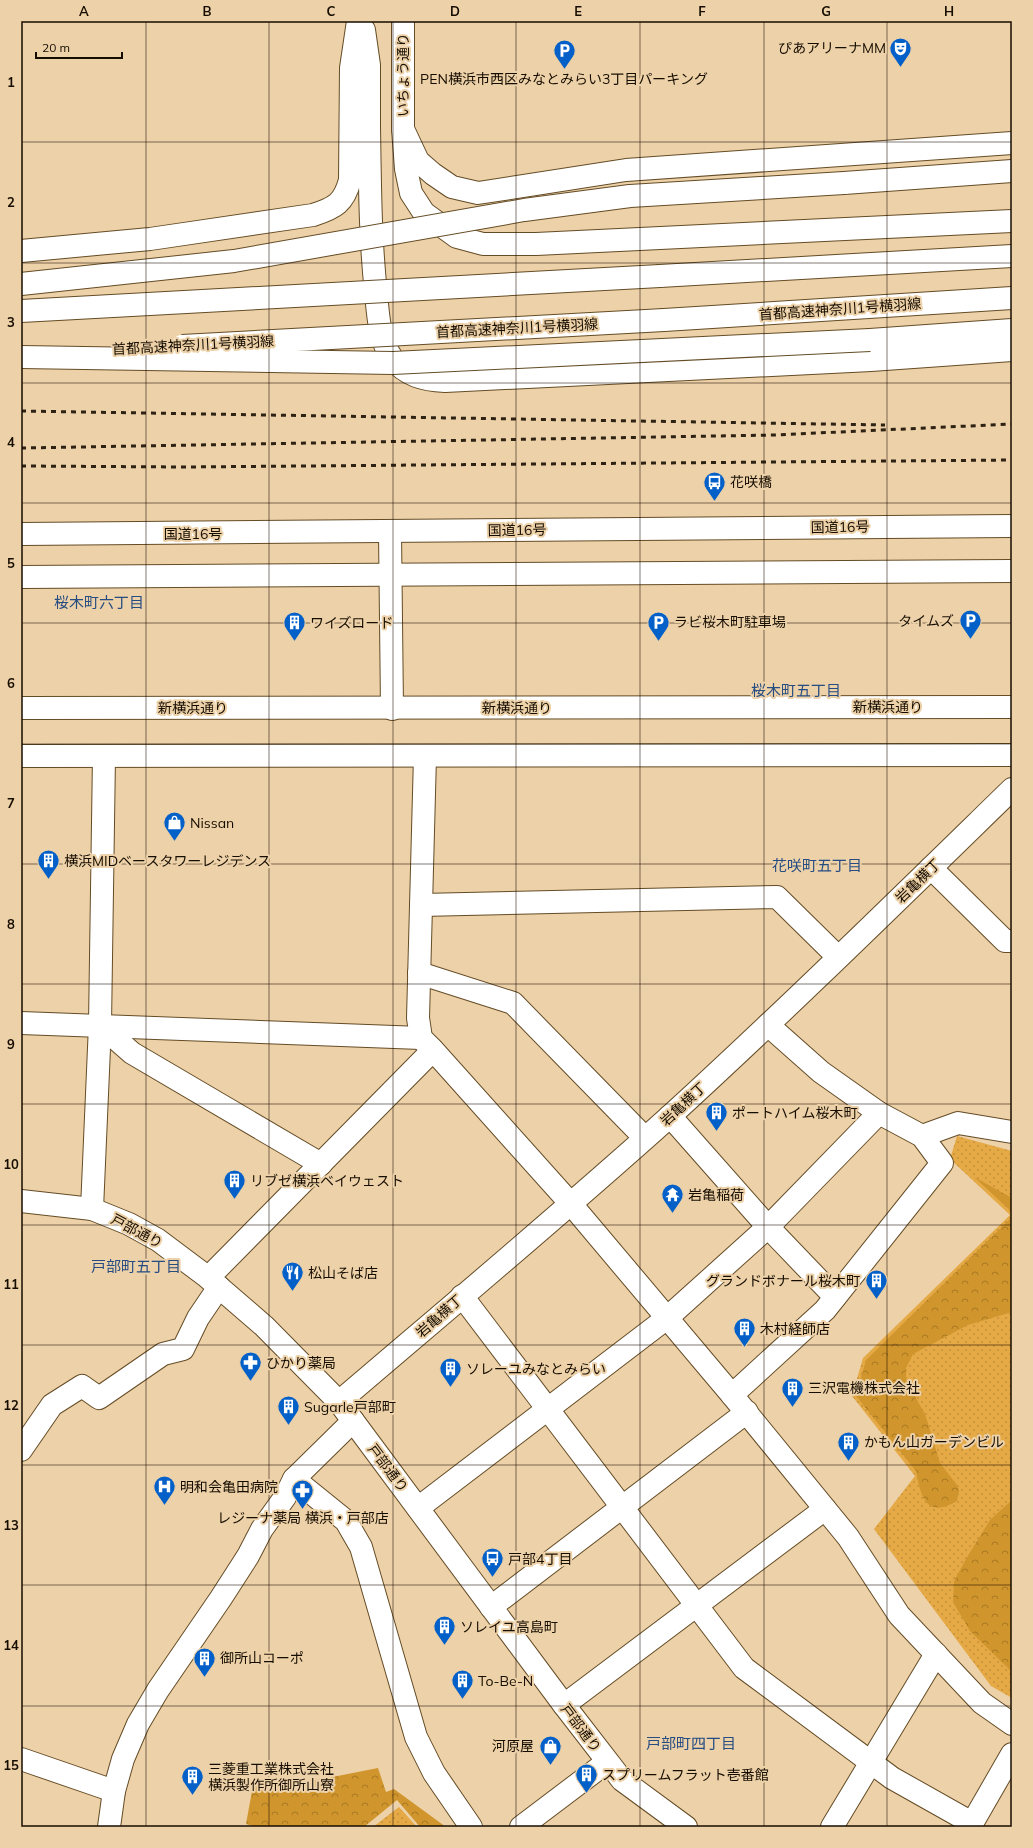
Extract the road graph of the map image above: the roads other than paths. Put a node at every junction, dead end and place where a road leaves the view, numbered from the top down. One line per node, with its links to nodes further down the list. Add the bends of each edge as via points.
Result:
1 (358, 21): 8 (main road, via 351,68 350,180 346,194 339,204 313,215 192,234)
2 (362, 21): 14 (main road, via 369,65 371,250 379,316 384,342 392,358 409,374 426,380 445,381 871,360)
3 (403, 21): 4 (main road, いちょう通り)
4 (403, 129): 5 (main road, via 418,160 432,174 452,187 478,193 626,170); 7 (main road, いちょう通り, via 408,181 411,193 424,213 457,238 483,244)
5 (1012, 144)
6 (1012, 171): 10 (main road, bridge, via 630,196 524,210 234,261)
7 (1012, 220)
8 (21, 251)
9 (1012, 256): 12 (main road, bridge)
10 (21, 284)
11 (1012, 298): 15 (main road, 首都高速神奈川1号横羽線, bridge)
12 (21, 311)
13 (1012, 330): 15 (main road, bridge, via 870,340 393,363)
14 (1012, 350)
15 (21, 356)
16 (1012, 526): 17 (main road, 国道16号)
17 (390, 532): 18 (main road, 国道16号); 20 (main road)
18 (21, 534)
19 (1012, 571): 20 (main road)
20 (391, 575): 21 (main road); 24 (main road)
21 (21, 577)
22 (1012, 707): 24 (main road, 新横浜通り)
23 (21, 708): 24 (main road, 新横浜通り)
24 (392, 708)
25 (1012, 755): 28 (main road)
26 (21, 756): 27 (main road)
27 (104, 756): 28 (main road); 37 (main road)
28 (425, 756): 31 (main road)
29 (1012, 789): 30 (main road, 岩亀横丁)
30 (931, 868): 32 (main road, via 1005,941); 33 (main road, 岩亀横丁)
31 (421, 905): 33 (main road, via 777,897); 34 (main road)
32 (1012, 941)
33 (838, 957): 36 (main road, 岩亀横丁)
34 (419, 973): 38 (main road, via 418,1018); 43 (main road, via 513,1003)
35 (21, 1023): 37 (main road)
36 (768, 1024): 39 (main road, via 821,1072); 40 (main road, 岩亀横丁)
37 (100, 1025): 38 (main road); 44 (main road, via 132,1053); 47 (main road)
38 (427, 1044): 44 (main road); 46 (main road)
39 (879, 1112): 42 (main road); 48 (main road)
40 (670, 1116): 43 (main road, 岩亀横丁); 48 (main road)
41 (1012, 1132): 42 (main road, via 958,1123)
42 (922, 1136): 51 (main road, via 942,1163)
43 (645, 1138): 46 (main road, 岩亀横丁)
44 (321, 1164): 49 (main road)
45 (21, 1201): 47 (main road, 戸部通り)
46 (571, 1204): 50 (main road, 岩亀横丁); 52 (main road)
47 (92, 1209): 49 (main road, 戸部通り, via 129,1224 158,1240)
48 (768, 1227): 51 (main road); 52 (main road)
49 (214, 1282): 54 (main road, 戸部通り, via 264,1326); 58 (main road, via 183,1349 163,1354 99,1398 82,1386 52,1405)
50 (462, 1296): 54 (main road, 岩亀横丁); 55 (main road)
51 (835, 1297): 53 (main road, via 825,1310)
52 (667, 1318): 53 (main road); 55 (main road)
53 (732, 1395): 56 (main road)
54 (339, 1402): 57 (main road, 戸部通り)
55 (547, 1408): 60 (main road); 61 (main road)
56 (747, 1412): 61 (main road); 62 (main road)
57 (353, 1420): 59 (main road); 60 (main road, 戸部通り)
58 (21, 1450)
59 (294, 1479): 72 (main road, via 222,1598 138,1724 123,1759); 75 (main road, via 346,1521 361,1547 416,1737 434,1773)
60 (418, 1508): 64 (main road, 戸部通り)
61 (622, 1508): 63 (main road); 64 (main road)
62 (825, 1509): 63 (main road); 65 (main road, via 848,1537 899,1615)
63 (697, 1605): 66 (main road); 71 (main road, via 744,1668)
64 (491, 1607): 66 (main road, 戸部通り)
65 (936, 1654): 67 (main road, via 982,1704); 71 (main road)
66 (564, 1706): 70 (main road, 戸部通り)
67 (1012, 1724)
68 (1012, 1754): 73 (main road)
69 (21, 1759): 72 (main road)
70 (607, 1762): 76 (main road); 77 (main road, 戸部通り, via 622,1780)
71 (871, 1763): 73 (main road); 78 (main road)
72 (114, 1791): 74 (main road)
73 (971, 1825)
74 (109, 1827)
75 (471, 1827)
76 (521, 1827)
77 (686, 1827)
78 (832, 1827)

